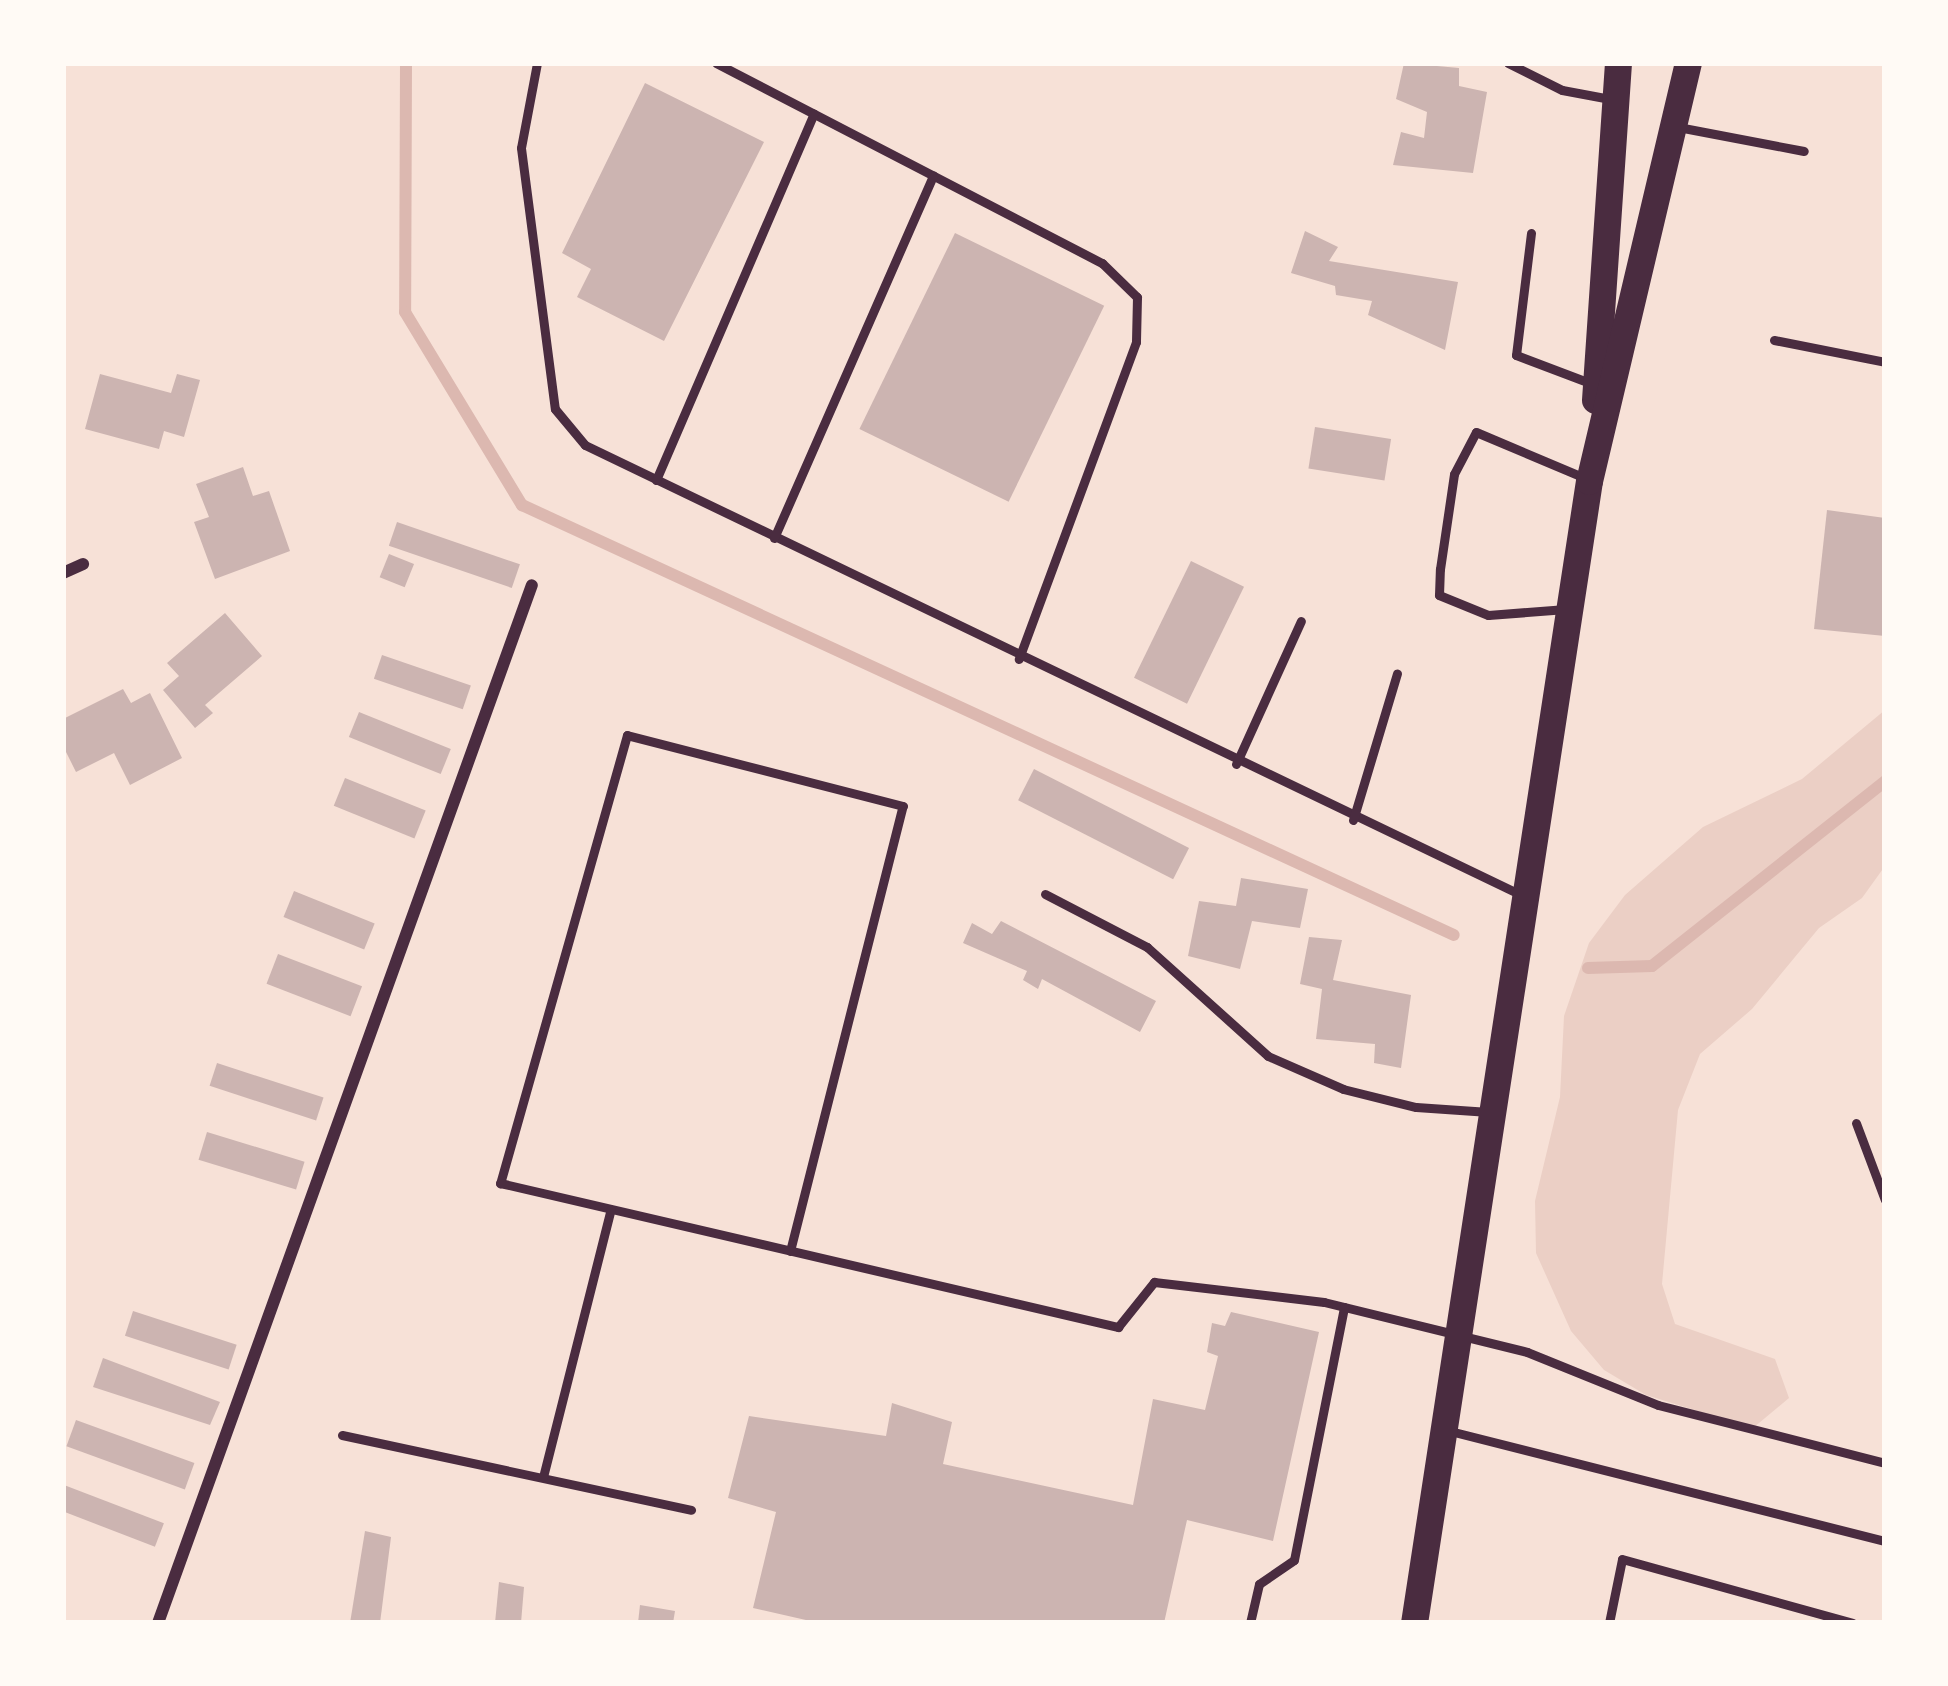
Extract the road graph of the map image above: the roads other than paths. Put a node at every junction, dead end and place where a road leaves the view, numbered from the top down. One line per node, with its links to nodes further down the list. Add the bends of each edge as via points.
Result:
1 (537, 63): 15 (lane, via 521,148 555,409 585,445)
2 (716, 63): 7 (lane)
3 (1508, 63): 6 (lane, via 1562,90)
4 (1618, 63): 6 (main road)
5 (1688, 63): 8 (main road)
6 (1616, 100): 14 (main road)
7 (814, 114): 10 (lane); 15 (lane)
8 (1673, 126): 9 (lane); 16 (main road)
9 (1804, 151)
10 (933, 175): 17 (lane); 23 (lane, via 1102,263 1137,297 1136,341)
11 (1532, 233): 14 (lane, via 1516,355)
12 (1774, 340): 13 (lane)
13 (1885, 362)
14 (1596, 385): 16 (main road)
15 (656, 480): 17 (lane)
16 (1589, 481): 21 (main road); 21 (lane, via 1543,454 1476,432 1454,474 1439,596 1488,615)
17 (774, 538): 23 (lane)
18 (83, 564): 19 (street)
19 (63, 573)
20 (532, 585): 42 (street)
21 (1569, 609): 28 (main road)
22 (1301, 621): 25 (lane)
23 (1019, 659): 25 (lane)
24 (1397, 673): 26 (lane)
25 (1236, 764): 26 (lane)
26 (1352, 820): 28 (lane)
27 (1045, 894): 29 (lane, via 1147,947 1268,1056 1343,1089 1416,1107)
28 (1524, 896): 29 (main road)
29 (1490, 1112): 35 (main road)
30 (1856, 1123): 31 (lane)
31 (1885, 1200)
32 (611, 1209): 33 (lane); 33 (lane, via 500,1184 627,735 903,806); 39 (lane)
33 (790, 1251): 34 (lane, via 1118,1327 1154,1282)
34 (1344, 1307): 35 (lane); 43 (lane, via 1294,1559 1259,1584)
35 (1455, 1334): 36 (main road); 38 (lane, via 1527,1352 1658,1405)
36 (1441, 1428): 41 (lane); 44 (main road)
37 (342, 1435): 39 (lane)
38 (1885, 1463)
39 (543, 1478): 40 (lane)
40 (691, 1510)
41 (1885, 1541)
42 (158, 1623)
43 (1250, 1623)
44 (1414, 1623)
45 (1609, 1623): 46 (lane, via 1622,1559)
46 (1852, 1623)

